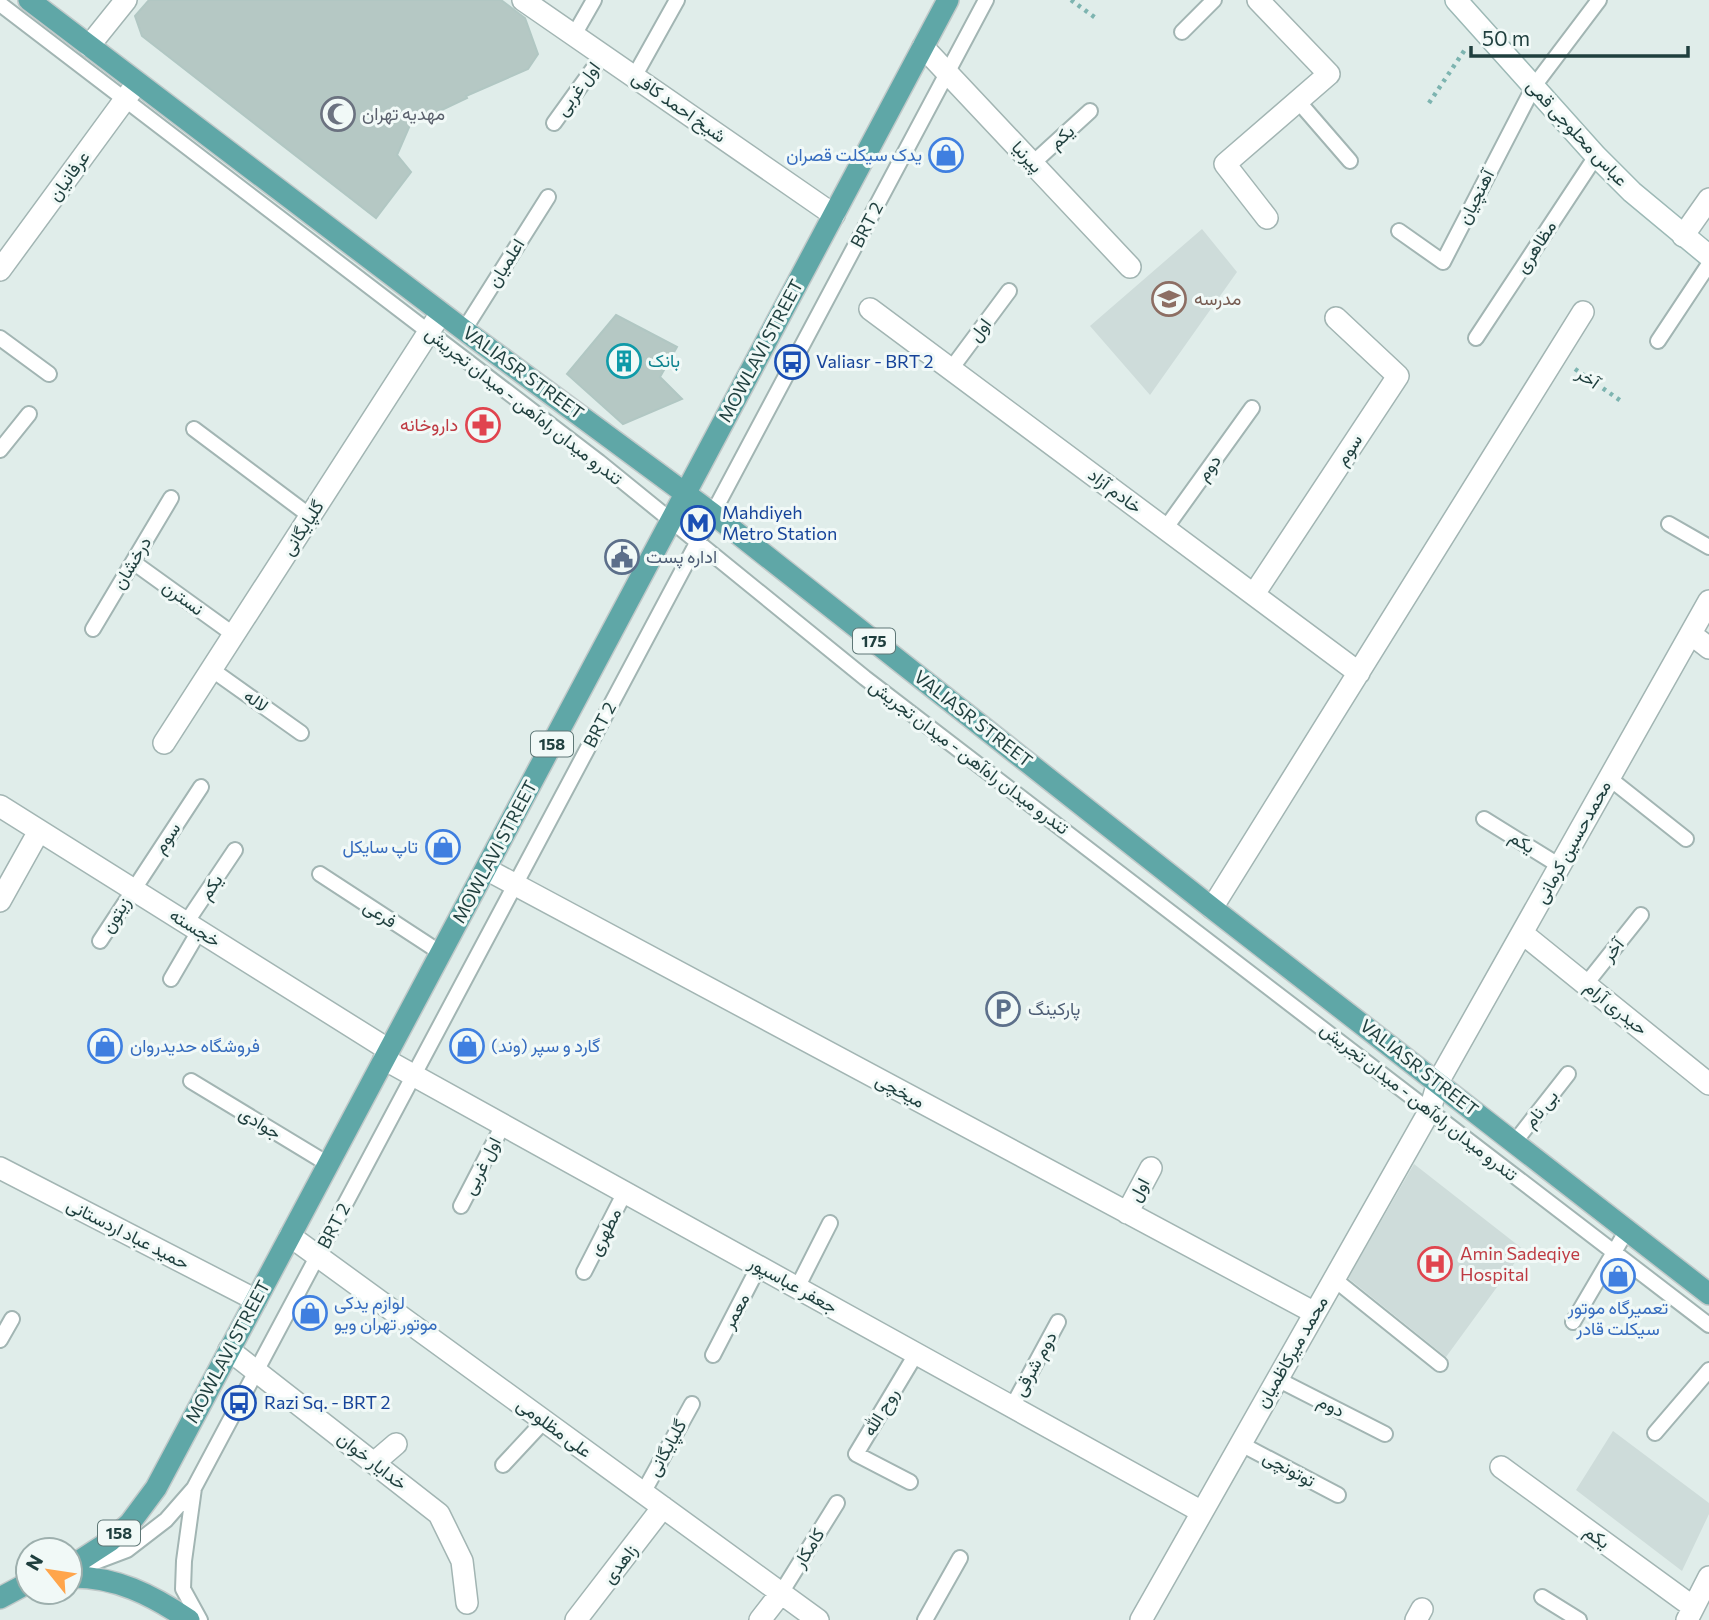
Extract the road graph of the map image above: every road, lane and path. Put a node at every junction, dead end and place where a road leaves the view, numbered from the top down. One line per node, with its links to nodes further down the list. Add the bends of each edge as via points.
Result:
1 (29, 0): 18 (main road, VALIASR STREET / 175)
2 (126, 0): 18 (street)
3 (523, 0): 17 (street, شیخ احمد کافی)
4 (594, 0): 17 (lane)
5 (677, 0): 22 (lane)
6 (948, 0): 19 (main road, MOWLAVI STREET / 158)
7 (986, 0): 21 (lane, BRT 2)
8 (1071, 0): 14 (path)
9 (1214, 0): 16 (lane)
10 (1258, 0): 25 (street, via 1329,74)
11 (1456, 0): 15 (street, عباس محلوجی قمی)
12 (1599, 0): 23 (lane)
13 (0, 4): 24 (lane, تندرو میدان راه‌آهن - میدان تجریش)
14 (1097, 19)
15 (1481, 27): 23 (street, عباس محلوجی قمی); 26 (path)
16 (1182, 32)
17 (574, 35): 20 (street, شیخ احمد کافی)
18 (89, 46): 24 (main road, VALIASR STREET / 175)
19 (923, 47): 21 (street, پیرنیا); 34 (main road, MOWLAVI STREET / 158)
20 (603, 55): 22 (street, شیخ احمد کافی); 28 (lane, اول غربی)
21 (948, 72): 31 (street, پیرنیا); 62 (lane, BRT 2)
22 (634, 77): 34 (street, شیخ احمد کافی)
23 (1534, 86): 29 (street, عباس محلوجی قمی); 36 (lane, آهنچیان, via 1443,262)
24 (131, 91): 41 (street, عرفانیان); 45 (main road, VALIASR STREET / 175); 48 (lane, تندرو میدان راه‌آهن - میدان تجریش)
25 (1298, 101): 30 (lane); 35 (street, via 1225,164)
26 (1429, 103)
27 (1090, 111): 31 (lane, یکم)
28 (554, 123)
29 (1596, 156): 37 (street, عباس محلوجی قمی); 50 (lane, مظاهری)
30 (1350, 161)
31 (1033, 163): 40 (street, پیرنیا)
32 (548, 197): 47 (lane, اعلمیان)
33 (1709, 199): 37 (street)
34 (834, 215): 60 (main road, MOWLAVI STREET / 158)
35 (1267, 218)
36 (1399, 232)
37 (1683, 236): 38 (street, عباس محلوجی قمی)
38 (1709, 256)
39 (1709, 264): 51 (lane)
40 (1130, 267)
41 (0, 270)
42 (1009, 291): 53 (lane, اول)
43 (870, 309): 53 (street, خادم آزاد)
44 (1583, 312): 52 (street)
45 (441, 313): 47 (main road, VALIASR STREET / 175); 48 (street, گلپایگانی)
46 (1336, 318): 70 (street, سوم, via 1398,376)
47 (464, 330): 60 (main road, VALIASR STREET / 175)
48 (429, 332): 63 (street, گلپایگانی); 64 (lane, تندرو میدان راه‌آهن - میدان تجریش)
49 (0, 338): 54 (lane)
50 (1476, 338)
51 (1658, 341)
52 (1555, 356): 55 (path, آخر); 77 (street)
53 (951, 369): 66 (street, خادم آزاد)
54 (49, 374)
55 (1620, 401)
56 (1252, 408): 66 (lane, دوم)
57 (29, 414): 59 (lane)
58 (194, 429): 63 (lane)
59 (0, 450)
60 (686, 493): 62 (main road, VALIASR STREET / 175); 64 (main road, MOWLAVI STREET / 158)
61 (171, 498): 69 (lane, درخشان)
62 (713, 514): 67 (lane, BRT 2); 93 (main road, VALIASR STREET / 175)
63 (310, 516): 73 (street, گلپایگانی)
64 (671, 521): 67 (lane, تندرو میدان راه‌آهن - میدان تجریش); 88 (main road, MOWLAVI STREET / 158)
65 (1669, 524): 68 (lane)
66 (1166, 529): 70 (street, خادم آزاد)
67 (698, 543): 90 (lane, BRT 2); 107 (lane, تندرو میدان راه‌آهن - میدان تجریش, via 865,678)
68 (1709, 547)
69 (133, 562): 72 (lane, درخشان); 73 (lane, نسترن)
70 (1254, 594): 77 (street, خادم آزاد)
71 (1709, 601): 74 (street, محمدحسین کرمانی)
72 (93, 629)
73 (233, 634): 76 (street, گلپایگانی)
74 (1691, 634): 75 (street); 80 (street, محمدحسین کرمانی)
75 (1709, 648)
76 (211, 669): 78 (lane, لاله); 79 (street, گلپایگانی)
77 (1359, 673): 93 (street)
78 (301, 733)
79 (164, 743)
80 (1609, 778): 85 (lane); 87 (street, محمدحسین کرمانی)
81 (201, 787): 91 (lane, سوم)
82 (0, 806): 84 (street, خجسته)
83 (1484, 818): 87 (lane, یکم)
84 (39, 831): 91 (street, خجسته); 92 (street)
85 (1686, 839)
86 (235, 850): 95 (lane, یکم)
87 (1560, 866): 96 (street, محمدحسین کرمانی)
88 (486, 869): 90 (street, میخچی); 98 (main road, MOWLAVI STREET / 158)
89 (320, 874): 98 (lane, فرعی)
90 (515, 885): 103 (lane, BRT 2); 115 (street, میخچی)
91 (132, 889): 95 (street, خجسته); 97 (lane, زیتون)
92 (0, 901)
93 (1212, 908): 105 (main road, VALIASR STREET / 175)
94 (1641, 915): 100 (lane, آخر)
95 (193, 927): 99 (lane, یکم); 101 (street, خجسته)
96 (1522, 933): 100 (street, حیدری آرام); 105 (street, محمدحسین کرمانی)
97 (100, 941)
98 (441, 953): 101 (main road, MOWLAVI STREET / 158)
99 (171, 979)
100 (1586, 984): 106 (street, حیدری آرام)
101 (387, 1054): 103 (street, جعفر عباسپور); 110 (main road, MOWLAVI STREET / 158)
102 (1568, 1074): 109 (lane, بی نام)
103 (414, 1076): 108 (street, جعفر عباسپور); 120 (lane, BRT 2)
104 (191, 1082): 110 (lane, جوادی)
105 (1438, 1082): 107 (street, محمد میرکاظمیان); 109 (main road, VALIASR STREET / 175)
106 (1709, 1084)
107 (1430, 1110): 119 (lane, تندرو میدان راه‌آهن - میدان تجریش); 123 (street, محمد میرکاظمیان)
108 (503, 1125): 113 (street, جعفر عباسپور); 114 (lane, اول غربی)
109 (1514, 1143): 117 (main road, VALIASR STREET / 175)
110 (328, 1164): 118 (main road, MOWLAVI STREET / 158)
111 (0, 1168): 126 (street, حمید عباد اردستانی)
112 (1151, 1168): 115 (street, اول)
113 (625, 1192): 121 (street, جعفر عباسپور); 122 (lane, مطهری)
114 (461, 1206)
115 (1128, 1213): 127 (street, میخچی)
116 (830, 1223): 124 (lane)
117 (1627, 1230): 119 (lane); 125 (main road, VALIASR STREET / 175)
118 (290, 1236): 120 (street, علی مظلومی); 126 (main road, MOWLAVI STREET / 158)
119 (1614, 1252): 130 (lane); 131 (lane, تندرو میدان راه‌آهن - میدان تجریش)
120 (318, 1256): 138 (lane, BRT 2); 142 (street, علی مظلومی)
121 (759, 1266): 124 (street, جعفر عباسپور); 135 (lane, معمر)
122 (584, 1272)
123 (1334, 1279): 127 (street, محمد میرکاظمیان); 136 (lane)
124 (797, 1288): 134 (street, جعفر عباسپور)
125 (1709, 1294)
126 (256, 1300): 133 (main road, MOWLAVI STREET / 158)
127 (1315, 1313): 139 (street, محمد میرکاظمیان)
128 (12, 1319): 132 (lane)
129 (1058, 1321): 141 (lane, دوم شرقی)
130 (1573, 1322)
131 (1709, 1325)
132 (0, 1340)
133 (229, 1350): 138 (street, خدایار خوان); 158 (main road, MOWLAVI STREET / 158, via 156,1488 130,1523)
134 (916, 1354): 141 (street, جعفر عباسپور); 150 (lane, روح الله, via 856,1454)
135 (713, 1355)
136 (1440, 1364)
137 (1709, 1370): 143 (lane)
138 (257, 1371): 147 (street, خدایار خوان); 151 (lane, BRT 2)
139 (1277, 1379): 144 (lane, دوم); 146 (street, محمد میرکاظمیان)
140 (692, 1404): 152 (lane, گلپایگانی)
141 (1012, 1407): 156 (street, جعفر عباسپور)
142 (544, 1421): 148 (lane); 152 (street, علی مظلومی)
143 (1655, 1433)
144 (1385, 1434)
145 (396, 1444): 147 (street)
146 (1241, 1444): 153 (lane, توتونچی); 156 (street, محمد میرکاظمیان)
147 (375, 1462): 164 (street, خدایار خوان, via 439,1514 462,1561)
148 (503, 1465)
149 (1501, 1467): 165 (street, یکم)
150 (910, 1482)
151 (194, 1488): 159 (lane, via 166,1520 127,1550); 167 (lane, via 184,1589)
152 (643, 1493): 155 (street, علی مظلومی)
153 (1338, 1494)
154 (837, 1503): 162 (lane, کامکار)
155 (663, 1507): 162 (street, علی مظلومی); 168 (street, زاهدی)
156 (1202, 1512): 172 (street, محمد میرکاظمیان)
157 (960, 1558): 171 (lane)
158 (84, 1559)
159 (84, 1564)
160 (84, 1576): 166 (main road, via 140,1591)
161 (1709, 1577): 165 (street)
162 (781, 1593): 169 (street); 170 (street, علی مظلومی)
163 (1542, 1597): 173 (lane)
164 (467, 1603)
165 (1690, 1613)
166 (189, 1620)
167 (200, 1620)
168 (576, 1620)
169 (760, 1620)
170 (818, 1620)
171 (925, 1620)
172 (1140, 1620)
173 (1579, 1620)

